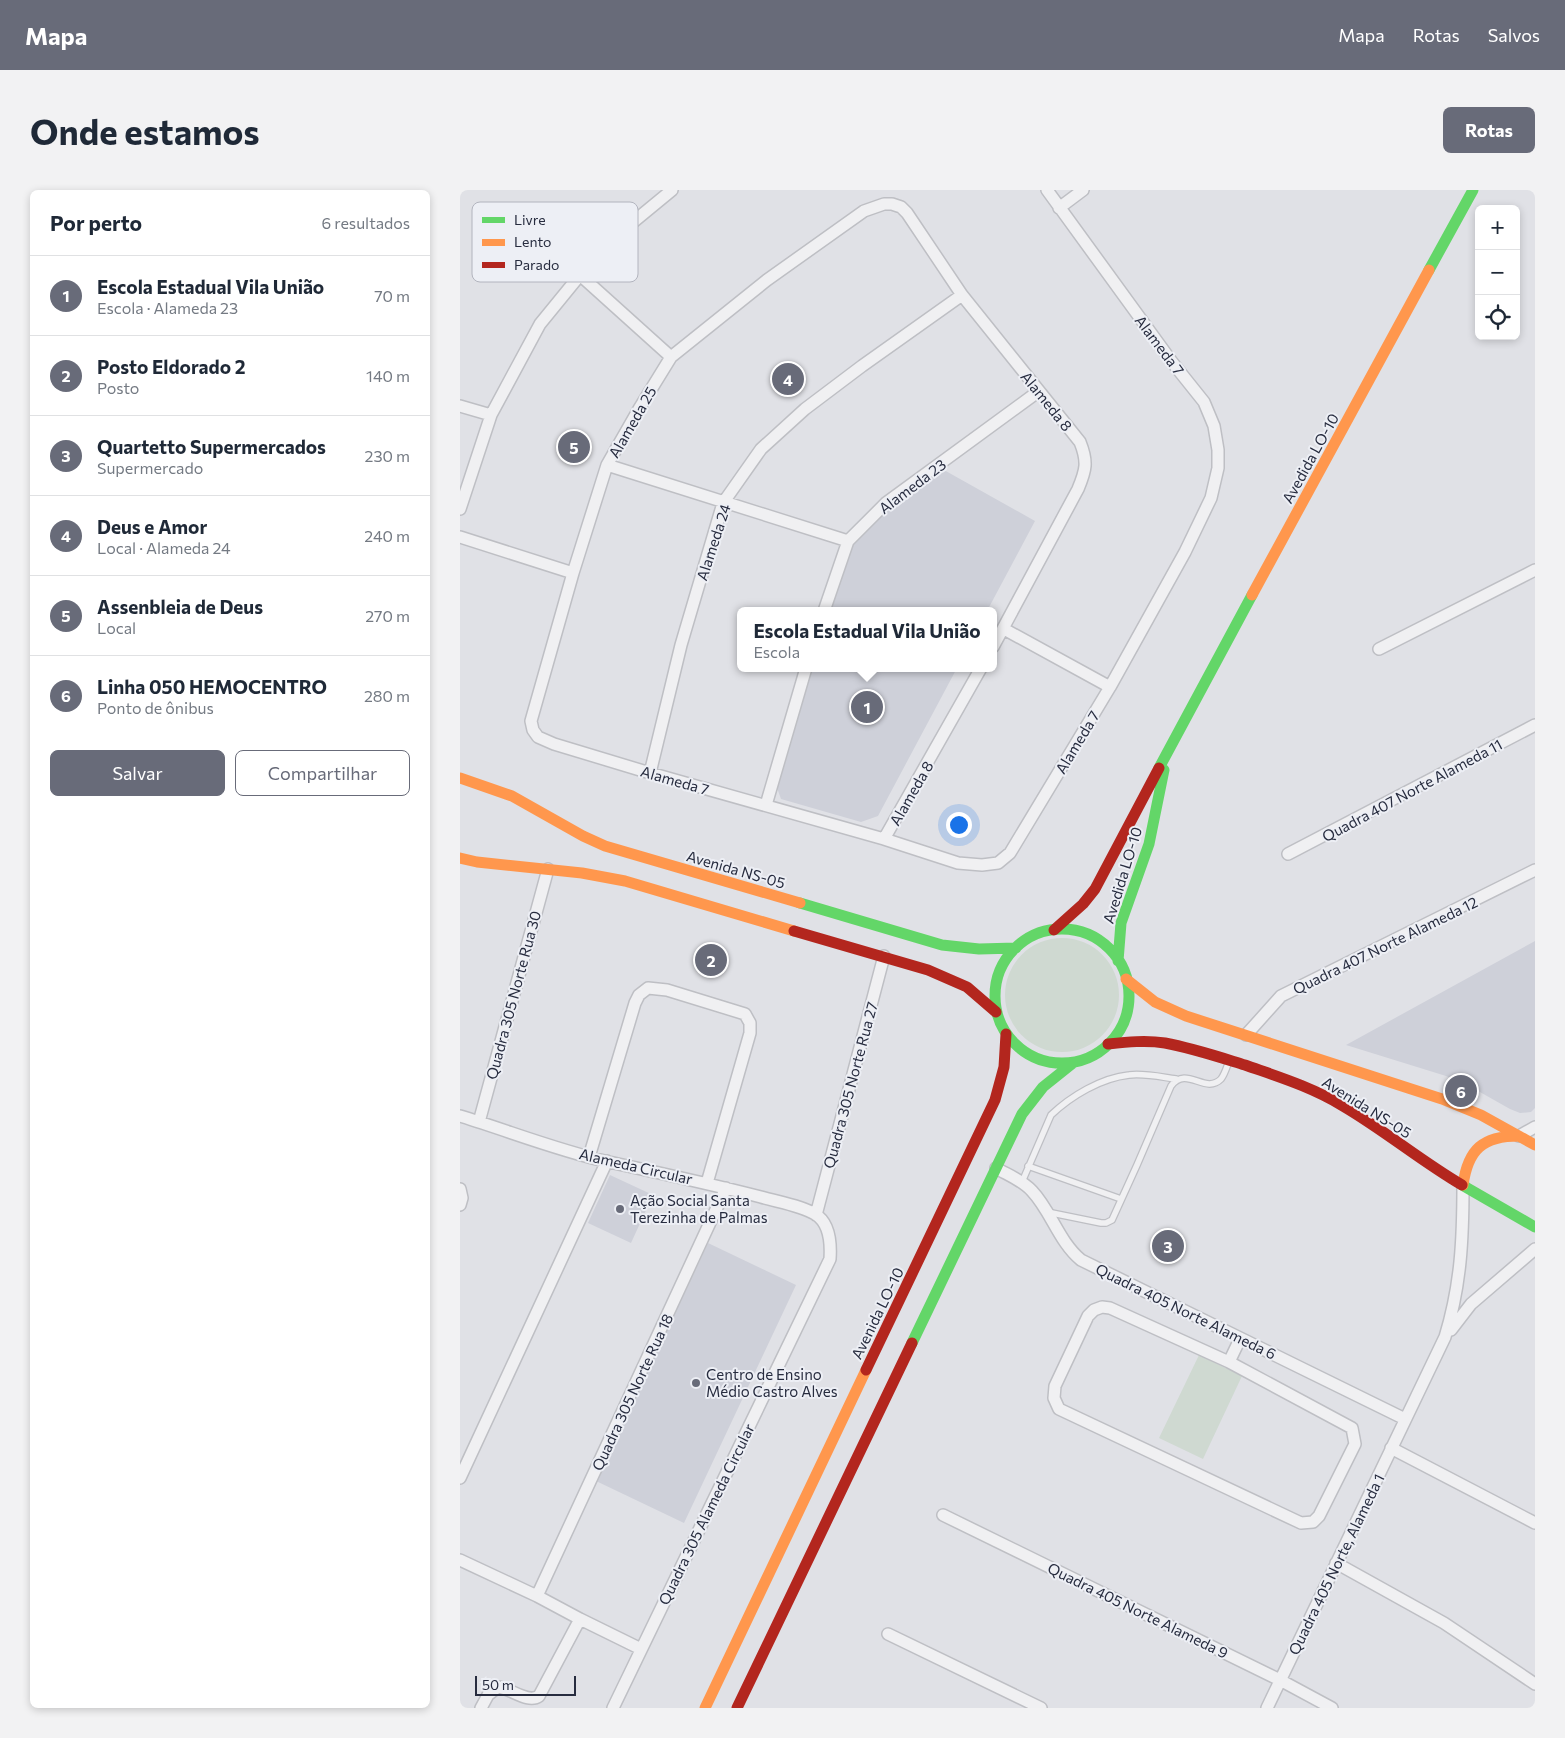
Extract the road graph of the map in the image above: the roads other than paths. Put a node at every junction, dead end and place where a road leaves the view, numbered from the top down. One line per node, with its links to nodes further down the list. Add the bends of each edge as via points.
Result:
1 (672, 190): 7 (street)
2 (1047, 190): 5 (street, Alameda 7)
3 (1083, 190): 5 (street)
4 (1473, 190): 31 (street, Avedida LO-10)
5 (1059, 208): 28 (street, Alameda 7, via 1204,402 1214,426 1218,450 1218,468 1211,498 1185,552)
6 (864, 211): 10 (street, Alameda 8, via 884,204 901,207); 11 (street, Alameda 25, via 767,280)
7 (638, 218)
8 (574, 282): 14 (street, via 540,324)
9 (588, 282): 11 (street)
10 (962, 294): 12 (street, Alameda 8); 16 (street, Alameda 24, via 805,409 761,449)
11 (671, 357): 15 (street, Alameda 25)
12 (1039, 391): 19 (street, Alameda 23, via 886,503); 23 (street, Alameda 8, via 1080,442 1086,463 1084,473)
13 (460, 406): 14 (street)
14 (491, 415): 17 (street)
15 (607, 465): 16 (street); 21 (street, Alameda 25)
16 (723, 502): 19 (street); 32 (street, Alameda 24, via 681,645)
17 (460, 509)
18 (460, 537): 21 (street)
19 (848, 540): 22 (street, Alameda 23)
20 (1535, 570): 25 (street)
21 (573, 573): 29 (street, Alameda 25)
22 (825, 607)
23 (1004, 629): 24 (street, Alameda 8); 28 (street)
24 (997, 640)
25 (1378, 649)
26 (805, 672): 34 (street)
27 (979, 672): 35 (street, Alameda 8)
28 (1110, 687): 35 (street, Alameda 7, via 1010,853 998,863 958,863)
29 (531, 721): 32 (street, Alameda 7, via 538,737 546,741)
30 (1535, 725): 36 (street, Quadra 407 Norte Alameda 11)
31 (1173, 741): 40 (street, Avedida LO-10, via 1092,894); 43 (street, Avedida LO-10, via 1149,844 1121,923)
32 (650, 773): 34 (street, Alameda 7)
33 (460, 778): 41 (street, Avenida NS-05, via 519,800 605,846 942,945)
34 (766, 805): 35 (street, Alameda 7)
35 (884, 839)
36 (1288, 854)
37 (460, 858): 38 (street, Avenida NS-05)
38 (548, 869): 42 (street, Avenida NS-05, via 582,872 633,883); 53 (street, Quadra 305 Norte Rua 30)
39 (1535, 870): 47 (street, Quadra 407 Norte Alameda 12, via 1281,996)
40 (1054, 930): 41 (street, Avenida NS-05, via 1034,936); 43 (street, Avenida NS-05, via 1077,931 1091,936 1104,944)
41 (1016, 948): 45 (street, Avenida NS-05, via 998,976)
42 (884, 956): 45 (street, Avenida NS-05, via 958,982); 69 (street, Quadra 305 Norte Rua 27)
43 (1118, 961): 44 (street, Avenida NS-05)
44 (1126, 979): 47 (street, Avenida NS-05, via 1175,1012); 48 (street, Avenida NS-05, via 1125,1017)
45 (996, 1012): 46 (street, Avenida NS-05)
46 (1006, 1034): 50 (street, Avenida NS-05, via 1032,1057 1052,1063); 90 (street, Avenida LO-10, via 1005,1070 995,1100)
47 (1246, 1035): 55 (street, Avenida NS-05, via 1442,1099)
48 (1108, 1044): 49 (street, Avenida NS-05, via 1156,1041); 50 (street, Avenida NS-05, via 1092,1056)
49 (1230, 1060): 51 (lane, via 1222,1078 1215,1082 1205,1083 1183,1077); 63 (street, Avenida NS-05, via 1327,1096)
50 (1073, 1062): 60 (street, via 1050,1080 1028,1104)
51 (1176, 1079): 59 (lane, via 1128,1074 1095,1085 1051,1115); 66 (lane)
52 (460, 1116): 53 (street, Alameda Circular)
53 (479, 1122): 57 (street, Alameda Circular)
54 (1535, 1127): 55 (street)
55 (1519, 1136): 56 (street, Avenida NS-05); 63 (street, via 1503,1136 1475,1149 1468,1160)
56 (1535, 1145)
57 (589, 1157): 58 (street, Alameda Circular); 62 (street, via 635,1003 648,988 667,990 745,1014 750,1023)
58 (607, 1162): 62 (street, Alameda Circular); 77 (street)
59 (1028, 1166): 61 (lane); 66 (lane)
60 (996, 1168): 61 (street, Quadra 405 Norte Alameda 6); 91 (street)
61 (1022, 1182): 68 (street, Quadra 405 Norte Alameda 6)
62 (707, 1183): 64 (street, Alameda Circular)
63 (1463, 1186): 70 (street, Avenida NS-05); 72 (street, via 1460,1267 1455,1303)
64 (726, 1188): 69 (street, Alameda Circular); 82 (street, Quadra 305 Norte Rua 18)
65 (460, 1189): 67 (street)
66 (1121, 1199): 68 (lane, via 1112,1220 1106,1223)
67 (460, 1206)
68 (1045, 1211): 73 (street, Quadra 405 Norte Alameda 6, via 1081,1260)
69 (816, 1215): 85 (street, Quadra 305 Alameda Circular, via 830,1237 830,1259)
70 (1535, 1227)
71 (1535, 1249): 72 (street, via 1471,1304)
72 (1445, 1337): 75 (street, Quadra 405 Norte, Alameda 1)
73 (1240, 1339): 74 (street); 75 (street, Quadra 405 Norte Alameda 6)
74 (1229, 1362): 74 (street, via 1352,1428 1355,1444 1313,1522 1301,1523 1132,1444 1059,1409 1054,1398 1055,1386 1088,1316 1102,1307)
75 (1405, 1419): 76 (street, Quadra 405 Norte, Alameda 1)
76 (1391, 1448): 79 (street); 81 (street, Quadra 405 Norte, Alameda 1)
77 (460, 1478)
78 (943, 1514): 86 (street, Quadra 405 Norte Alameda 9)
79 (1535, 1523)
80 (460, 1560): 82 (street)
81 (1336, 1563): 86 (street, Quadra 405 Norte, Alameda 1); 87 (street, via 1444,1623)
82 (538, 1596): 83 (street)
83 (580, 1620): 85 (street); 88 (street, via 539,1696 530,1699 498,1687 488,1694)
84 (888, 1634): 92 (street)
85 (641, 1649): 89 (street, Quadra 305 Alameda Circular)
86 (1280, 1680): 93 (street, Quadra 405 Norte, Alameda 1); 94 (street, Quadra 405 Norte Alameda 9)
87 (1535, 1684)
88 (481, 1708)
89 (613, 1708)
90 (705, 1708)
91 (737, 1708)
92 (1041, 1708)
93 (1266, 1708)
94 (1332, 1708)

